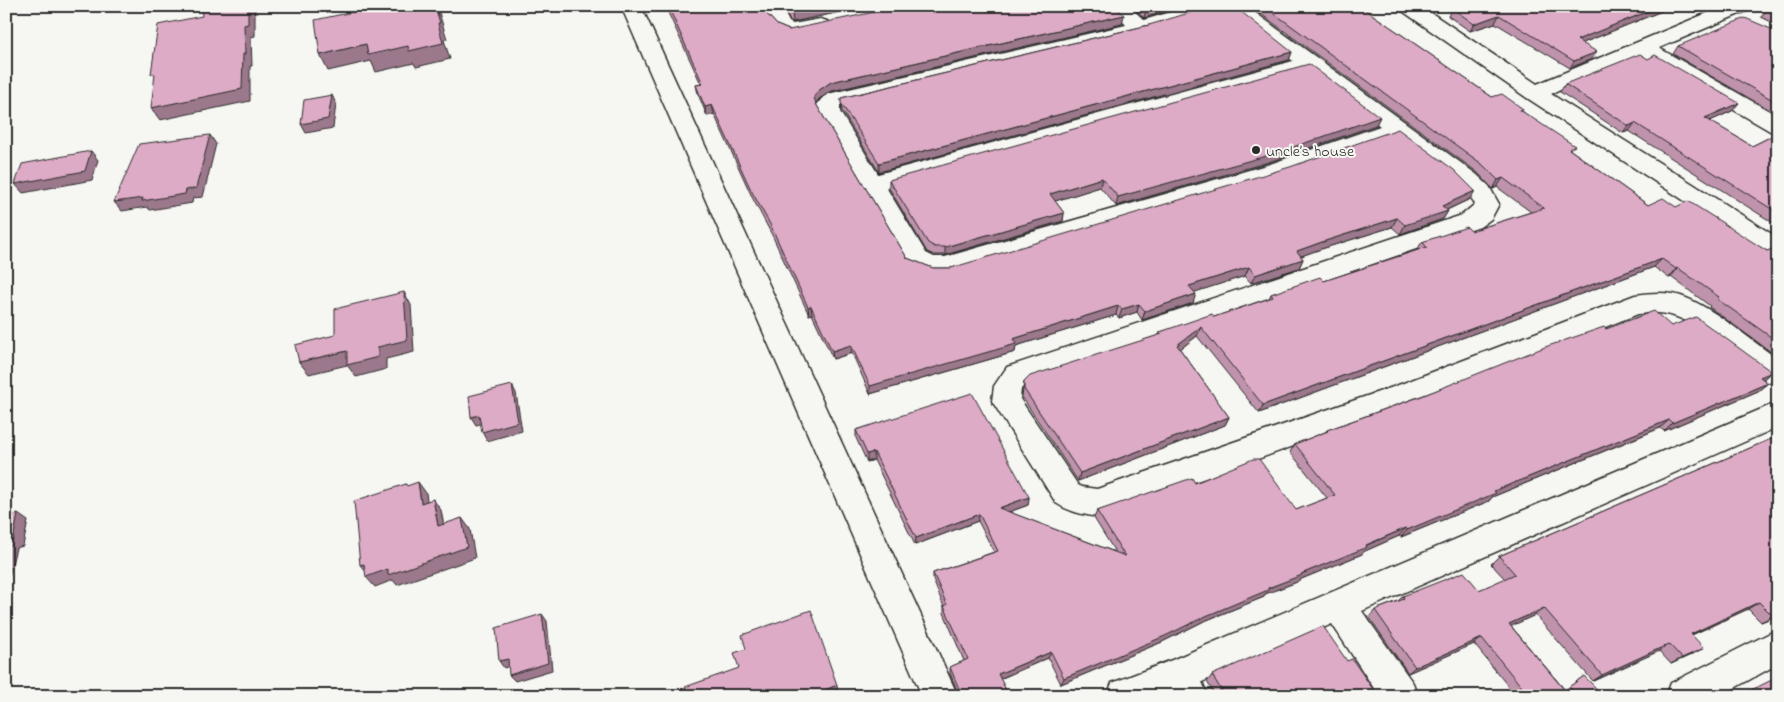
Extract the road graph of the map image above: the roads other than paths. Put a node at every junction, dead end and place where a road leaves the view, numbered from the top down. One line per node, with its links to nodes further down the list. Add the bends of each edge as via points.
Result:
1 (630, 6): 23 (street)
2 (771, 6): 8 (street, via 781,25 789,31)
3 (1118, 6): 10 (street)
4 (1212, 6): 10 (street)
5 (1233, 6): 12 (street)
6 (1415, 7): 13 (street)
7 (1736, 9): 9 (street); 11 (street)
8 (842, 20)
9 (1754, 24)
10 (1140, 28): 16 (street, via 832,100 828,105 829,112)
11 (1644, 48): 13 (street); 14 (street)
12 (1309, 63): 15 (street); 16 (street)
13 (1535, 92): 17 (street)
14 (1778, 126)
15 (1396, 128): 16 (street, via 1278,169 937,268 917,259); 18 (street, via 1481,192 1488,204 1482,213 1471,221 1017,375 1005,391 1006,401 1067,494 1076,500 1097,503 1403,394 1635,305 1674,304 1694,313)
16 (872, 182)
17 (1778, 250)
18 (1778, 374)
19 (1778, 414): 20 (street)
20 (1338, 604): 22 (street); 25 (street)
21 (1778, 645): 26 (street)
22 (1184, 686): 24 (street)
23 (940, 696)
24 (1125, 696)
25 (1400, 696)
26 (1684, 696)

